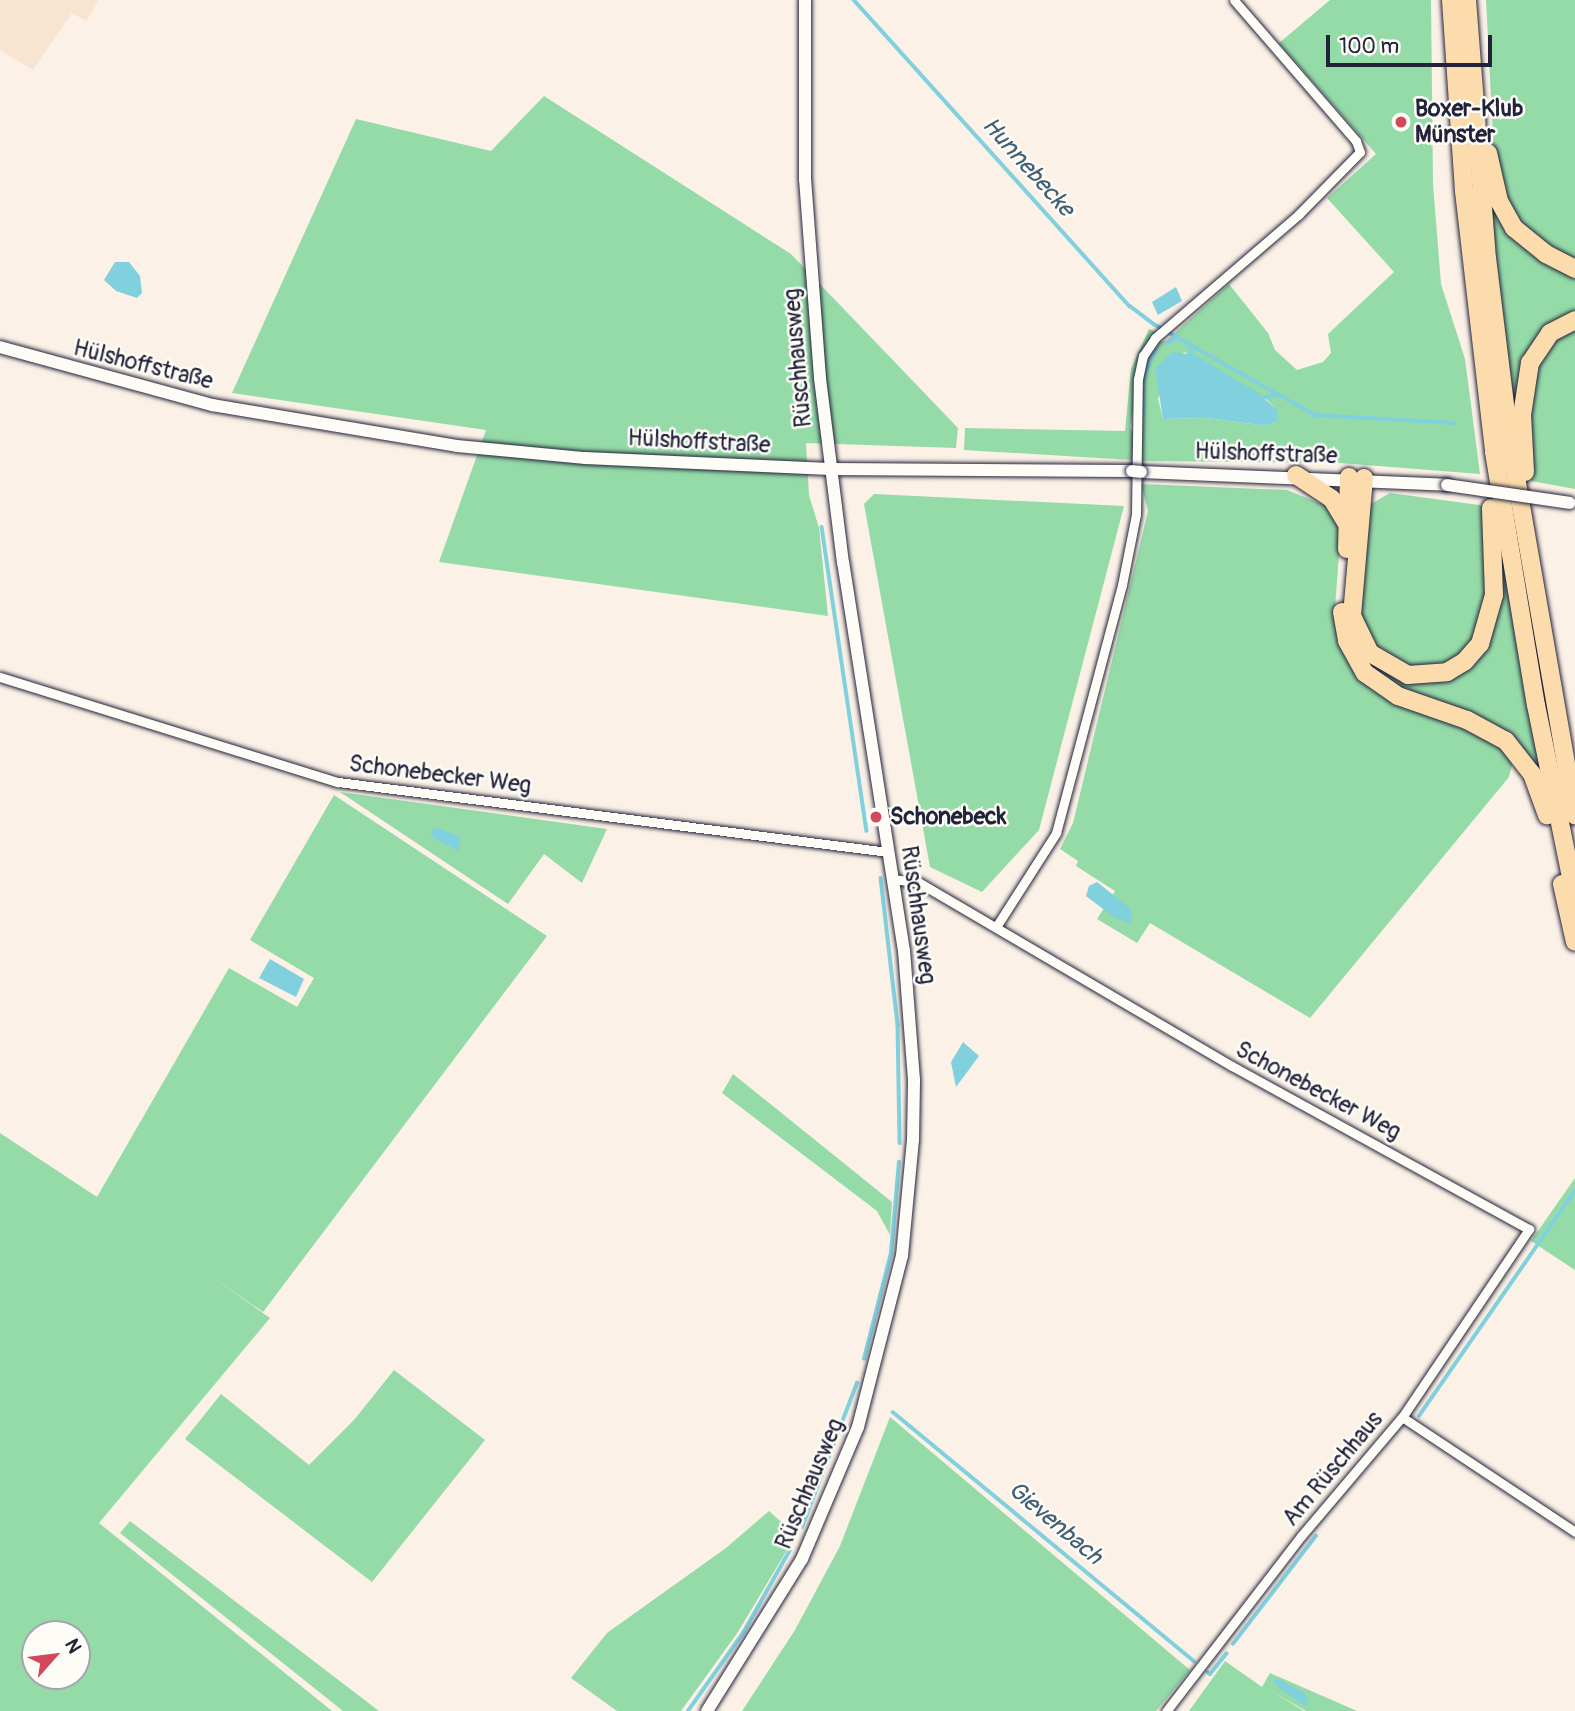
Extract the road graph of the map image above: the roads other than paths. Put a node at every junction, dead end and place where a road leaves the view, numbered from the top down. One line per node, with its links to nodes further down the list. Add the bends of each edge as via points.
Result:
1 (805, 0): 10 (main road, Rüschhausweg, via 806,203)
2 (1234, 0): 21 (street, via 1356,141 1360,152 1298,215 1155,338 1143,356 1138,379 1136,514 1130,550 1068,794 1056,833)
3 (1451, 0): 9 (highway, via 1463,178)
4 (1468, 0): 5 (highway)
5 (1470, 60): 6 (highway, via 1493,183 1506,215 1533,246); 15 (highway, via 1496,335)
6 (1575, 269)
7 (1575, 320): 15 (highway, via 1557,327 1539,345 1525,384 1522,441 1538,564)
8 (0, 347): 10 (main road, Hülshoffstraße, via 179,398 378,435 585,458)
9 (1484, 375): 12 (highway, via 1480,425 1492,510 1494,594 1480,644 1447,672 1422,677 1400,673 1376,659 1359,637 1351,596); 20 (highway, via 1521,623)
10 (830, 469): 11 (main road, Hülshoffstraße); 18 (main road, Rüschhausweg)
11 (1296, 475): 12 (main road, Hülshoffstraße); 14 (highway, via 1326,493)
12 (1357, 478): 13 (main road, Hülshoffstraße, bridge); 14 (highway)
13 (1572, 503)
14 (1346, 522): 22 (highway, via 1342,612 1356,661 1385,689 1480,725 1521,756 1545,805)
15 (1537, 618): 17 (highway)
16 (0, 677): 18 (street, Schonebecker Weg, via 338,782)
17 (1575, 815)
18 (888, 852): 19 (main road, Rüschhausweg)
19 (892, 878): 21 (street, Schonebecker Weg, via 918,883); 25 (main road, Rüschhausweg, via 914,1080 909,1195 890,1317 858,1427 825,1512 774,1610)
20 (1575, 896)
21 (996, 927): 23 (street, Schonebecker Weg, via 1232,1066 1529,1229)
22 (1575, 942)
23 (1402, 1417): 24 (street, Am Rüschhaus); 26 (street, Am Rüschhaus, via 1301,1536)
24 (1575, 1532)
25 (706, 1711)
26 (1166, 1711)

